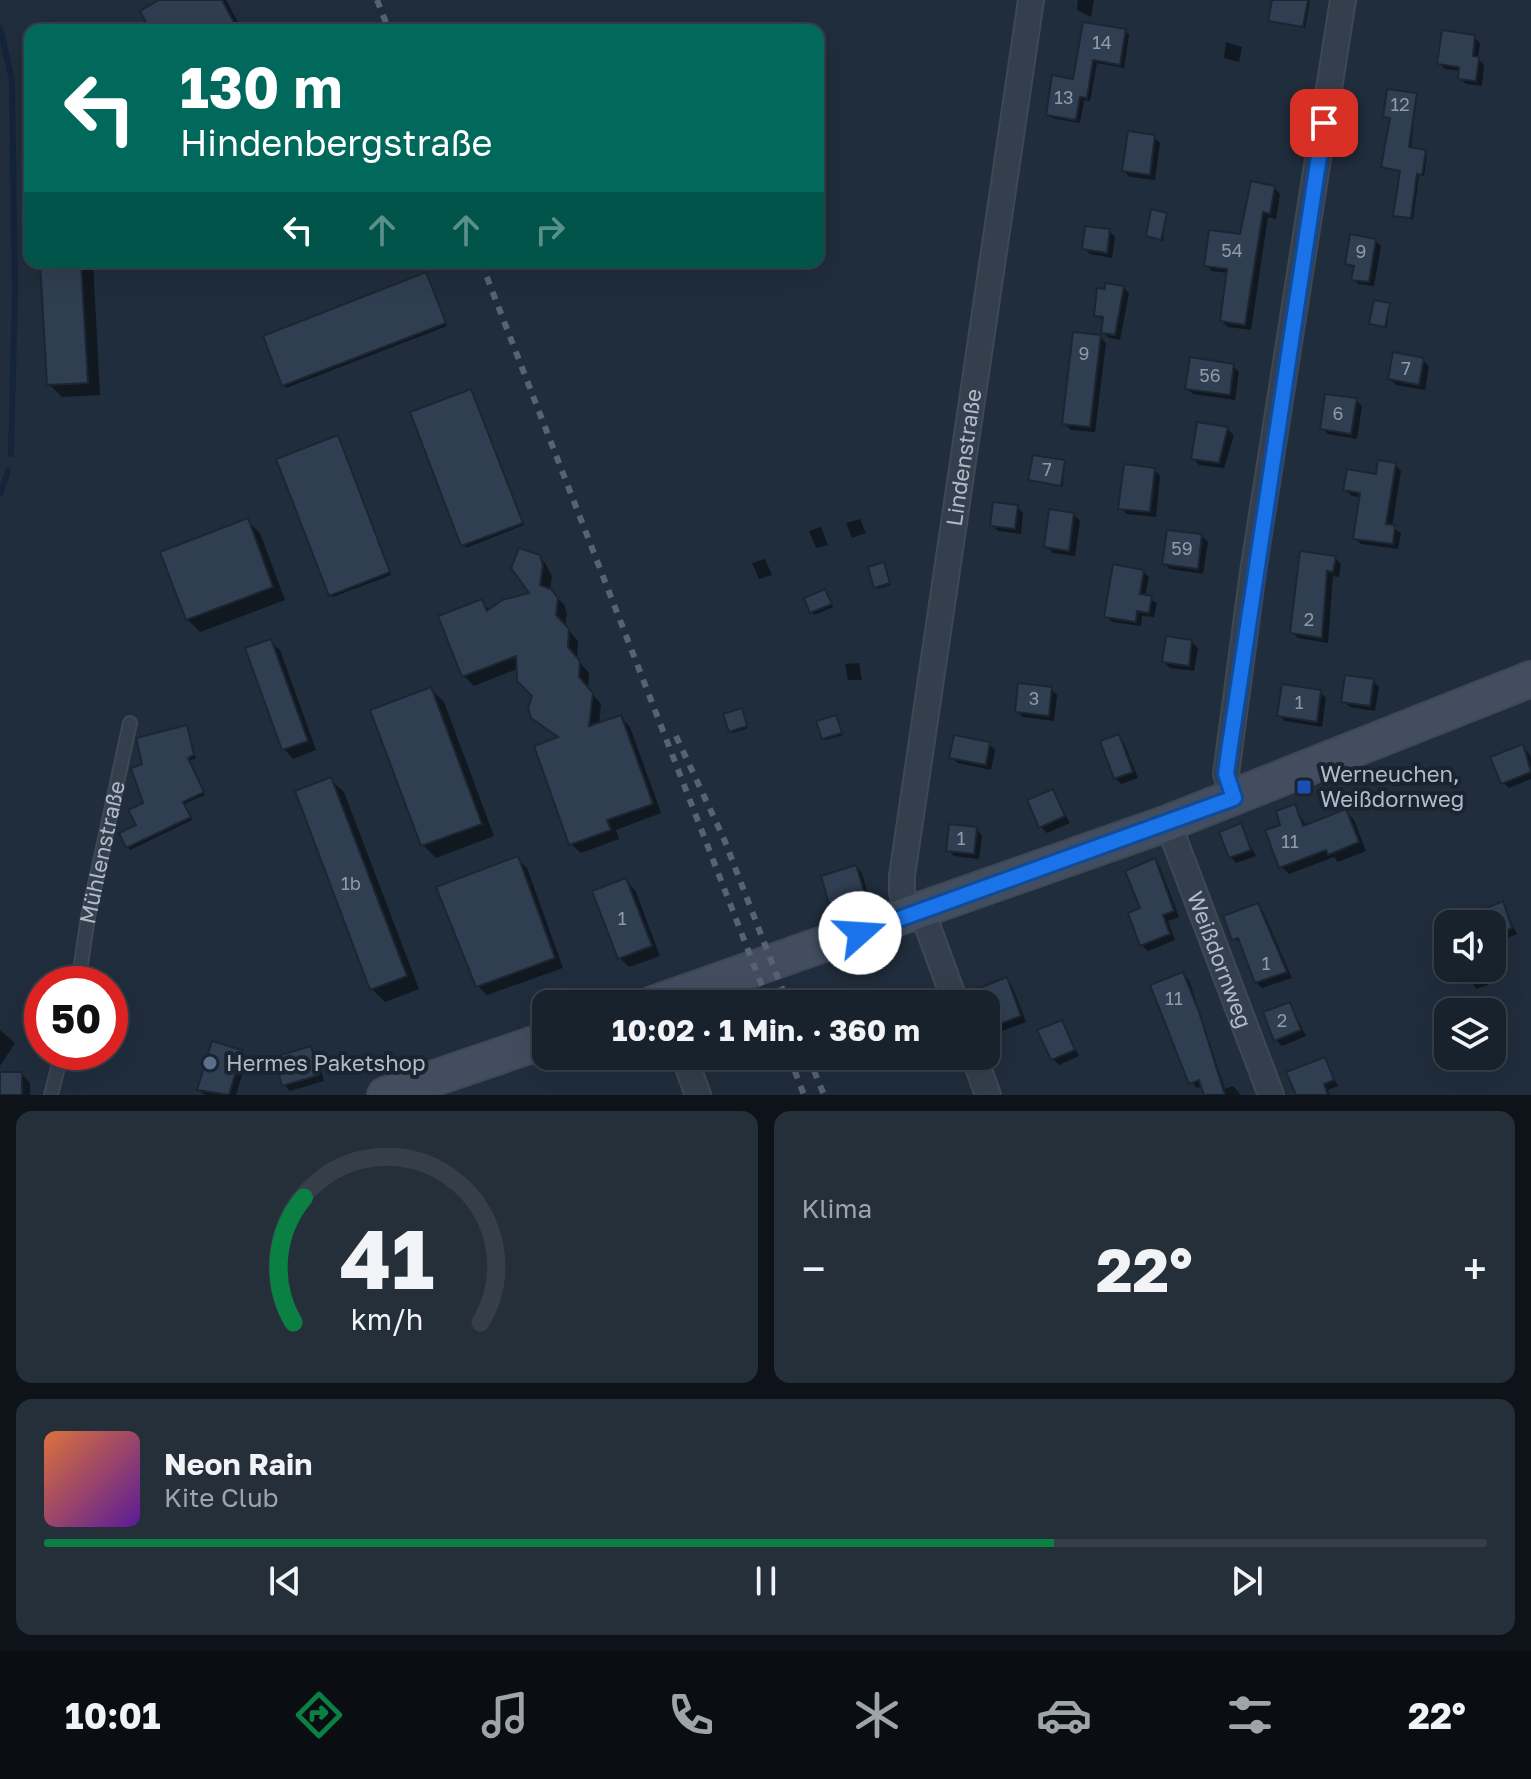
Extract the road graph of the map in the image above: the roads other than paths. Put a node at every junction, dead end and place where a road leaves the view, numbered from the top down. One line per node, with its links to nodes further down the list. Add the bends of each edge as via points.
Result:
1 (1031, 0): 7 (street, Lindenstraße, via 902,876 902,892)
2 (1343, 0): 5 (street, via 1232,727 1226,774)
3 (1531, 679): 5 (main road)
4 (130, 723): 8 (lane, Mühlenstraße)
5 (1234, 798): 6 (main road)
6 (1168, 823): 7 (main road); 19 (street, Weißdornweg)
7 (916, 914): 9 (main road); 10 (street, Lindenstraße)
8 (81, 966)
9 (698, 990)
10 (950, 990)
11 (532, 1045): 16 (main road)
12 (57, 1070): 15 (lane)
13 (689, 1070): 17 (street)
14 (979, 1070): 18 (street)
15 (51, 1095)
16 (385, 1095)
17 (698, 1095)
18 (988, 1095)
19 (1271, 1095)

